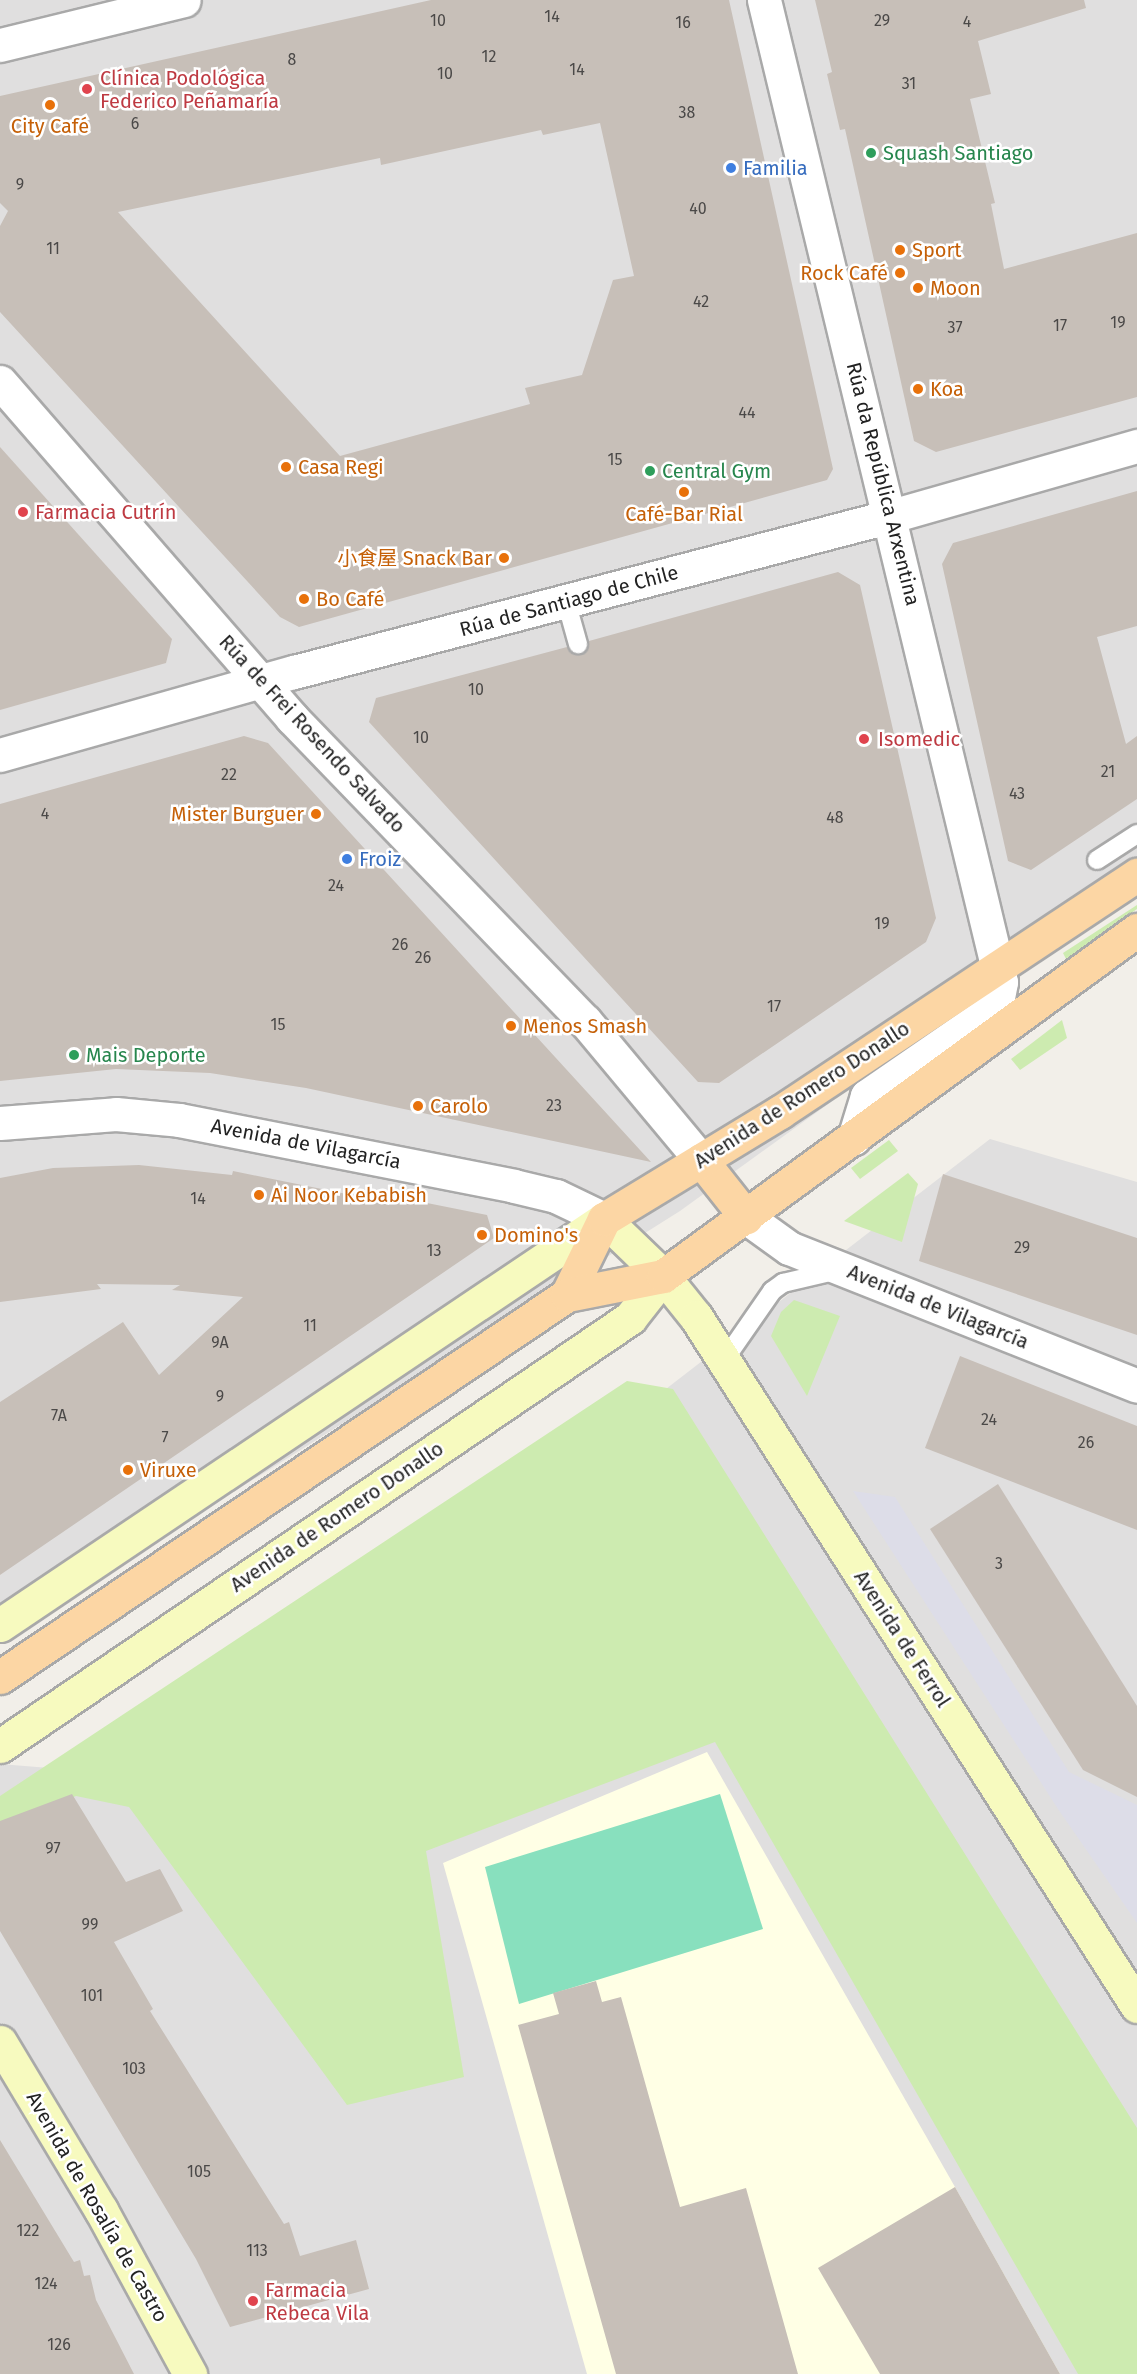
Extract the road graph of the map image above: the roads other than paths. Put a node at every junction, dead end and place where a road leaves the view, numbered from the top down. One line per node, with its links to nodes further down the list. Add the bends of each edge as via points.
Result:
1 (184, 0): 3 (street)
2 (764, 0): 6 (street, Rúa da República Arxentina)
3 (0, 45)
4 (0, 382): 9 (street, Rúa de Frei Rosendo Salvado)
5 (1137, 446): 6 (street, Rúa de Santiago de Chile)
6 (891, 516): 7 (street, Rúa de Santiago de Chile); 15 (street, Rúa da República Arxentina)
7 (566, 601): 8 (lane); 9 (street, Rúa de Santiago de Chile)
8 (578, 644)
9 (260, 681): 10 (street, Rúa de Santiago de Chile); 18 (street, Rúa de Frei Rosendo Salvado, via 585,1021)
10 (0, 755)
11 (1137, 834): 12 (lane)
12 (1097, 860)
13 (1137, 875): 15 (main road, Avenida de Romero Donallo)
14 (1137, 930): 17 (main road, Avenida de Romero Donallo)
15 (998, 969): 17 (street, Avenida de Romero Donallo, via 1001,982 996,1007 867,1096); 18 (main road, Avenida de Romero Donallo)
16 (0, 1123): 20 (street, Avenida de Vilagarcía, via 116,1114 190,1122 556,1196)
17 (854, 1138): 19 (main road, Avenida de Romero Donallo)
18 (701, 1160): 19 (main road); 20 (main road, Avenida de Romero Donallo)
19 (746, 1217): 21 (street, Avenida de Vilagarcía, via 789,1248); 22 (main road, Avenida de Romero Donallo)
20 (604, 1218): 22 (street, Avenida de Ferrol); 23 (main road); 26 (street, Avenida de Romero Donallo)
21 (843, 1269): 24 (lane, via 783,1283 772,1291); 25 (street, Avenida de Vilagarcía)
22 (663, 1275): 23 (main road, Avenida de Romero Donallo); 24 (street, Avenida de Ferrol); 28 (street, Avenida de Romero Donallo, via 630,1318)
23 (567, 1295): 27 (main road, Avenida de Romero Donallo)
24 (724, 1359): 29 (street, Avenida de Ferrol)
25 (1137, 1386)
26 (0, 1624)
27 (0, 1677)
28 (0, 1746)
29 (1137, 2006)
30 (0, 2042): 31 (street, Avenida de Rosalía de Castro, via 101,2210)
31 (190, 2374)

